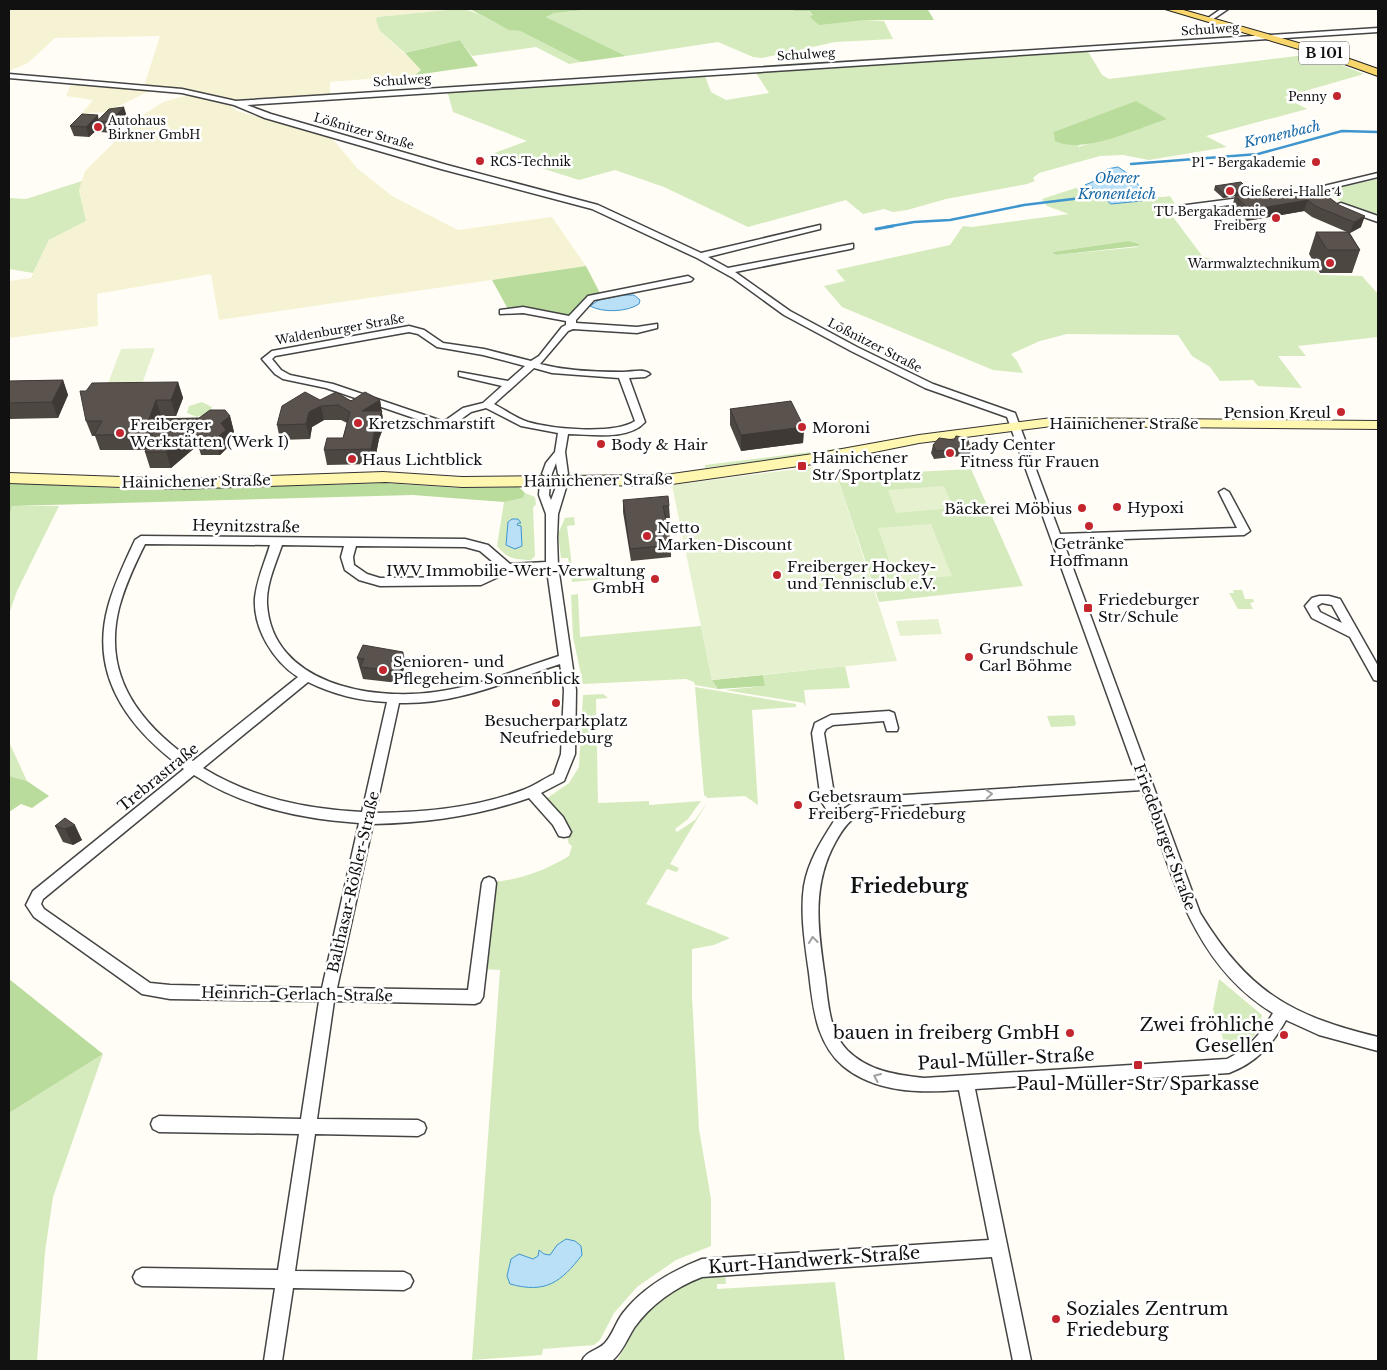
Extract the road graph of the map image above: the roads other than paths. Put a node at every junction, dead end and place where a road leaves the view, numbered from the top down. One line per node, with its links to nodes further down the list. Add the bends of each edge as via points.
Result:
1 (1170, 9): 3 (main road, B 101)
2 (1225, 9): 3 (street)
3 (1210, 19): 5 (main road, B 101)
4 (1378, 30): 5 (street, Schulweg)
5 (1268, 37): 6 (main road, B 101); 8 (street, Schulweg)
6 (1378, 73)
7 (9, 76): 8 (street, Lößnitzer Straße, via 158,87)
8 (236, 103): 19 (street, Lößnitzer Straße, via 268,116 417,159 595,206)
9 (1378, 175): 10 (street)
10 (1310, 191): 11 (street); 12 (street)
11 (1296, 193)
12 (1322, 197)
13 (1260, 199): 15 (street)
14 (1335, 204): 16 (street)
15 (1170, 210)
16 (1378, 219)
17 (817, 227): 19 (street)
18 (850, 246): 20 (street)
19 (700, 256): 20 (street, Lößnitzer Straße)
20 (727, 271): 32 (street, Lößnitzer Straße, via 794,317 929,386 1008,413)
21 (688, 279): 23 (street, Waldenburger Straße, via 592,298)
22 (503, 312): 23 (street, via 523,310)
23 (571, 323): 24 (street, via 637,330); 25 (street, Waldenburger Straße)
24 (654, 326)
25 (533, 366): 28 (street, Waldenburger Straße); 29 (street, Waldenburger Straße); 30 (street, Waldenburger Straße, via 484,352 440,345 421,332 410,329 272,354 267,359 287,377 329,386 433,424 449,423 466,410)
26 (462, 374): 29 (street)
27 (645, 374): 28 (street, Waldenburger Straße)
28 (623, 375): 33 (street, via 640,417 634,428)
29 (509, 384): 30 (street, Waldenburger Straße)
30 (487, 405): 33 (street, via 525,424)
31 (1378, 425): 32 (main road, Hainichener Straße, via 1073,421)
32 (1017, 426): 37 (main road, Hainichener Straße, via 665,480); 40 (street, Friedeburger Straße)
33 (563, 431): 34 (street)
34 (560, 452): 36 (street, via 551,463); 37 (street)
35 (9, 478): 36 (main road, Hainichener Straße, via 177,484 383,477 462,482)
36 (546, 478): 37 (main road, Hainichener Straße); 39 (street, via 544,495)
37 (563, 478): 39 (street)
38 (1224, 492): 40 (street, via 1244,531)
39 (552, 514): 43 (street)
40 (1057, 538): 52 (street, Friedeburger Straße)
41 (277, 542): 42 (street, Heynitzstraße); 47 (street, via 263,590 262,617 276,648); 51 (street, Heynitzstraße, via 141,540 114,604 109,633 111,666 121,693 143,726)
42 (350, 542): 44 (street, Heynitzstraße, via 475,544); 44 (street, via 349,567 363,577 380,582 481,581)
43 (552, 566): 44 (street); 46 (street)
44 (507, 568)
45 (1353, 634): 48 (street)
46 (565, 658): 49 (street, via 457,692); 53 (street, via 570,690 565,766 559,777)
47 (306, 677): 49 (street, via 346,692); 51 (street, Trebrastraße)
48 (1378, 677)
49 (394, 699): 54 (street, Balthasar-Rößler-Straße)
50 (892, 728): 55 (street, via 890,716 831,720 820,726 818,733 828,801)
51 (194, 769): 54 (street, via 221,785 282,807); 58 (street, Trebrastraße, via 38,895)
52 (1147, 785): 55 (street, Paul-Müller-Straße, one-way to 52, via 850,811 874,802); 60 (street, Friedeburger Straße, via 1204,935 1234,974)
53 (531, 792): 54 (street, via 459,811); 56 (street)
54 (367, 820): 59 (street, Balthasar-Rößler-Straße)
55 (842, 820): 62 (street, Paul-Müller-Straße, one-way to 55, via 924,1085 885,1081 852,1064 829,1036 824,1021 809,899 815,866)
56 (564, 832)
57 (488, 883): 59 (street, Heinrich-Gerlach-Straße, via 474,997)
58 (33, 905): 59 (street, Heinrich-Gerlach-Straße, via 38,913 146,989)
59 (328, 994): 64 (street, Balthasar-Rößler-Straße)
60 (1282, 1012): 61 (street, Friedeburger Straße, via 1348,1038); 62 (street, Paul-Müller-Straße, via 1262,1045 1229,1066)
61 (1378, 1044)
62 (966, 1082): 66 (street)
63 (159, 1124): 64 (street)
64 (308, 1126): 65 (street); 68 (street, Balthasar-Rößler-Straße)
65 (418, 1128)
66 (998, 1248): 70 (street, Kurt-Handwerk-Straße, via 702,1268 656,1292); 72 (street)
67 (142, 1277): 68 (street)
68 (286, 1279): 69 (street); 71 (street, Balthasar-Rößler-Straße)
69 (404, 1281)
70 (600, 1358)
71 (273, 1361)
72 (1022, 1361)

